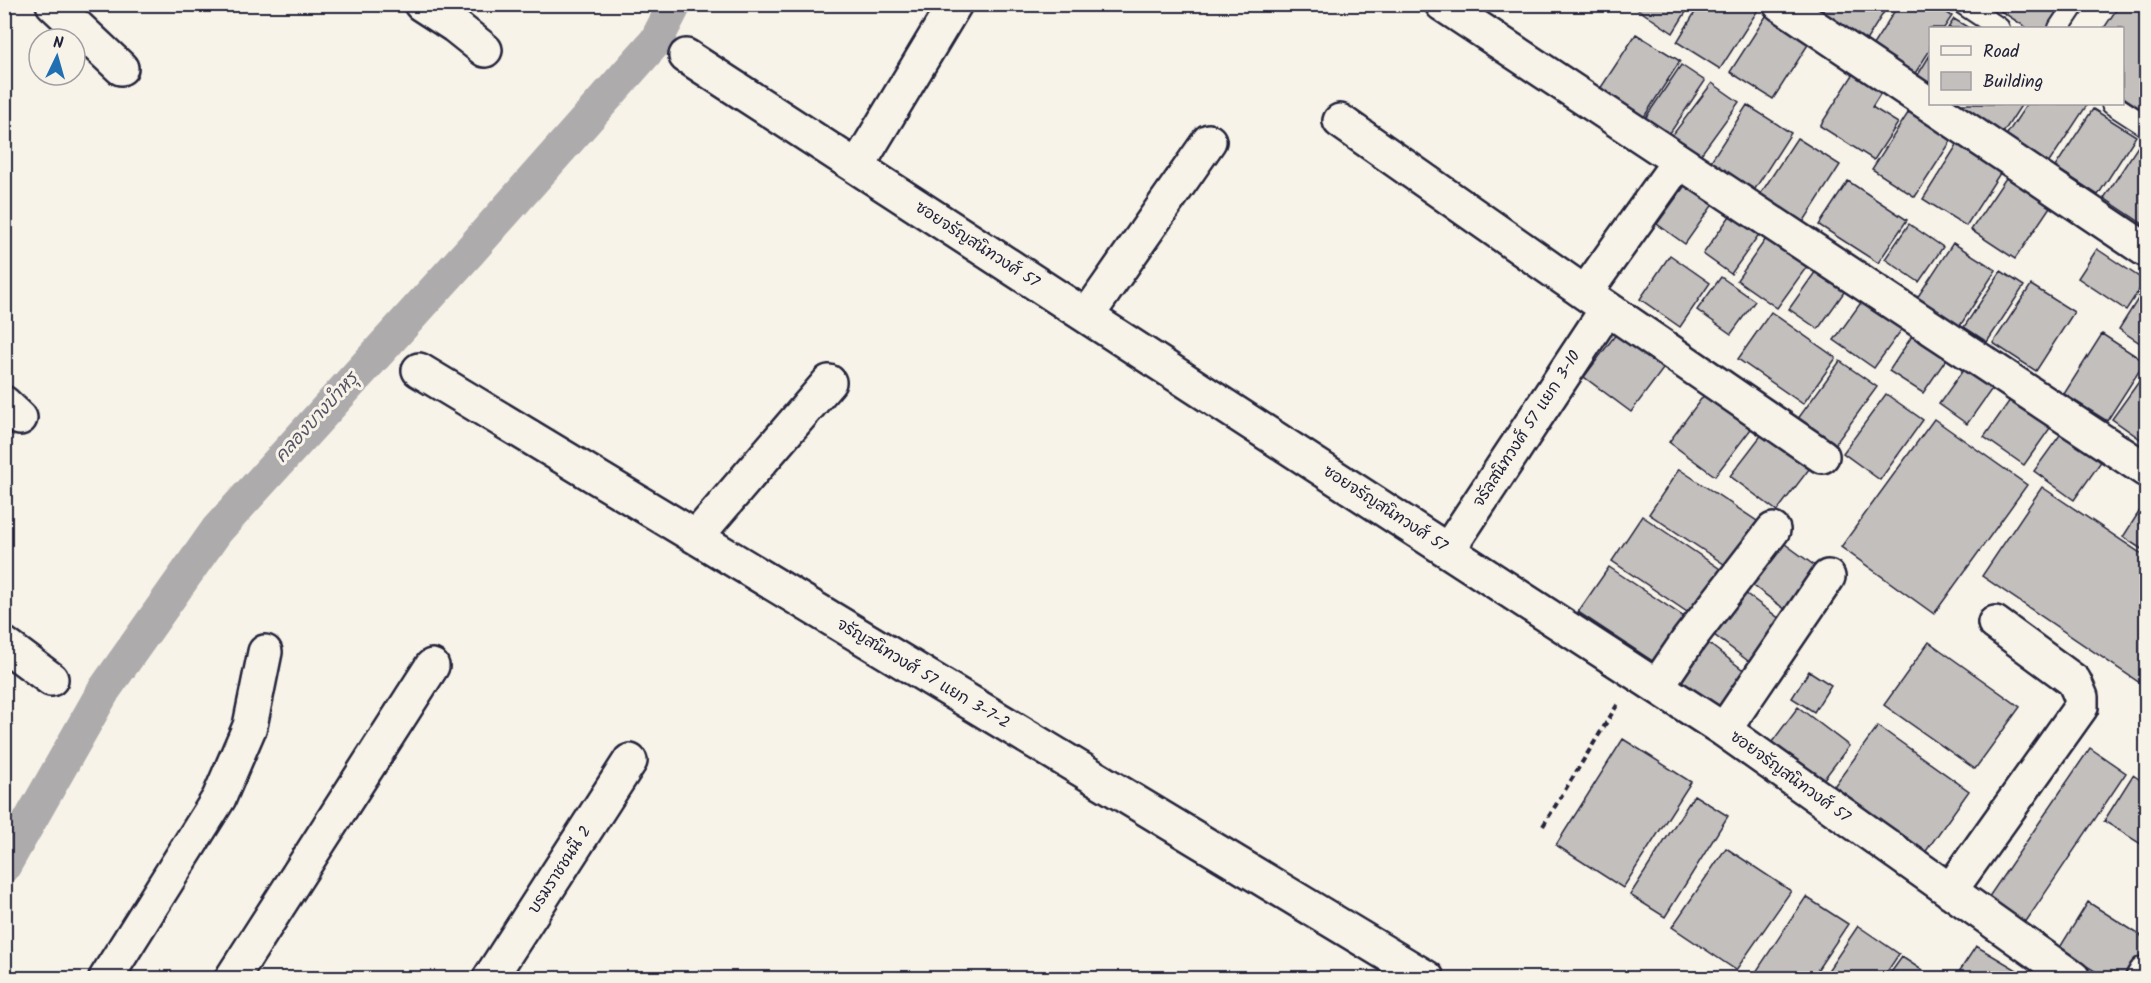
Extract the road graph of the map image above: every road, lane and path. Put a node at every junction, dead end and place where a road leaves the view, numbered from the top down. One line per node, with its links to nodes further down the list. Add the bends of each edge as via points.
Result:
1 (53, 4): 12 (street)
2 (421, 4): 10 (street)
3 (955, 4): 20 (street)
4 (1442, 4): 19 (street)
5 (1780, 4): 13 (street)
6 (1963, 4): 8 (lane)
7 (2074, 4): 9 (lane)
8 (1998, 27)
9 (2060, 27)
10 (484, 50)
11 (686, 56): 20 (street, ซอยจรัญสนิทวงศ์ 57)
12 (122, 68)
13 (1929, 104)
14 (1930, 105): 21 (street)
15 (2114, 105): 17 (lane)
16 (1340, 121): 22 (street)
17 (2146, 126)
18 (1209, 141): 23 (street)
19 (1679, 161): 22 (street, จรัลสนิทวงศ์ 57 แยก 3-10); 27 (street)
20 (857, 167): 23 (street, ซอยจรัญสนิทวงศ์ 57)
21 (2146, 250)
22 (1596, 301): 26 (street); 30 (street, จรัลสนิทวงศ์ 57 แยก 3-10)
23 (1087, 316): 30 (street, ซอยจรัญสนิทวงศ์ 57)
24 (419, 370): 29 (street, จรัญสนิทวงศ์ 57 แยก 3-7-2)
25 (829, 382): 29 (street)
26 (1822, 456)
27 (2146, 470)
28 (1773, 530): 37 (street, via 1689,639)
29 (696, 537): 46 (street, จรัญสนิทวงศ์ 57 แยก 3-7-2)
30 (1448, 550): 37 (street, ซอยจรัญสนิทวงศ์ 57)
31 (1828, 577): 38 (street)
32 (1995, 623): 41 (street, via 2074,681 2081,697 2080,707)
33 (4, 644): 36 (street)
34 (265, 652): 43 (street, via 250,726 219,798)
35 (432, 666): 44 (street)
36 (51, 679)
37 (1647, 679): 38 (street, ซอยจรัญสนิทวงศ์ 57); 40 (path)
38 (1724, 730): 41 (street, ซอยจรัญสนิทวงศ์ 57)
39 (630, 761): 45 (street, บรมราชชนนี 2)
40 (1543, 826)
41 (1950, 891): 47 (street, ซอยจรัญสนิทวงศ์ 57)
42 (2146, 974): 48 (street)
43 (106, 978)
44 (232, 978)
45 (490, 978)
46 (1427, 978)
47 (2073, 978)
48 (2143, 978)

